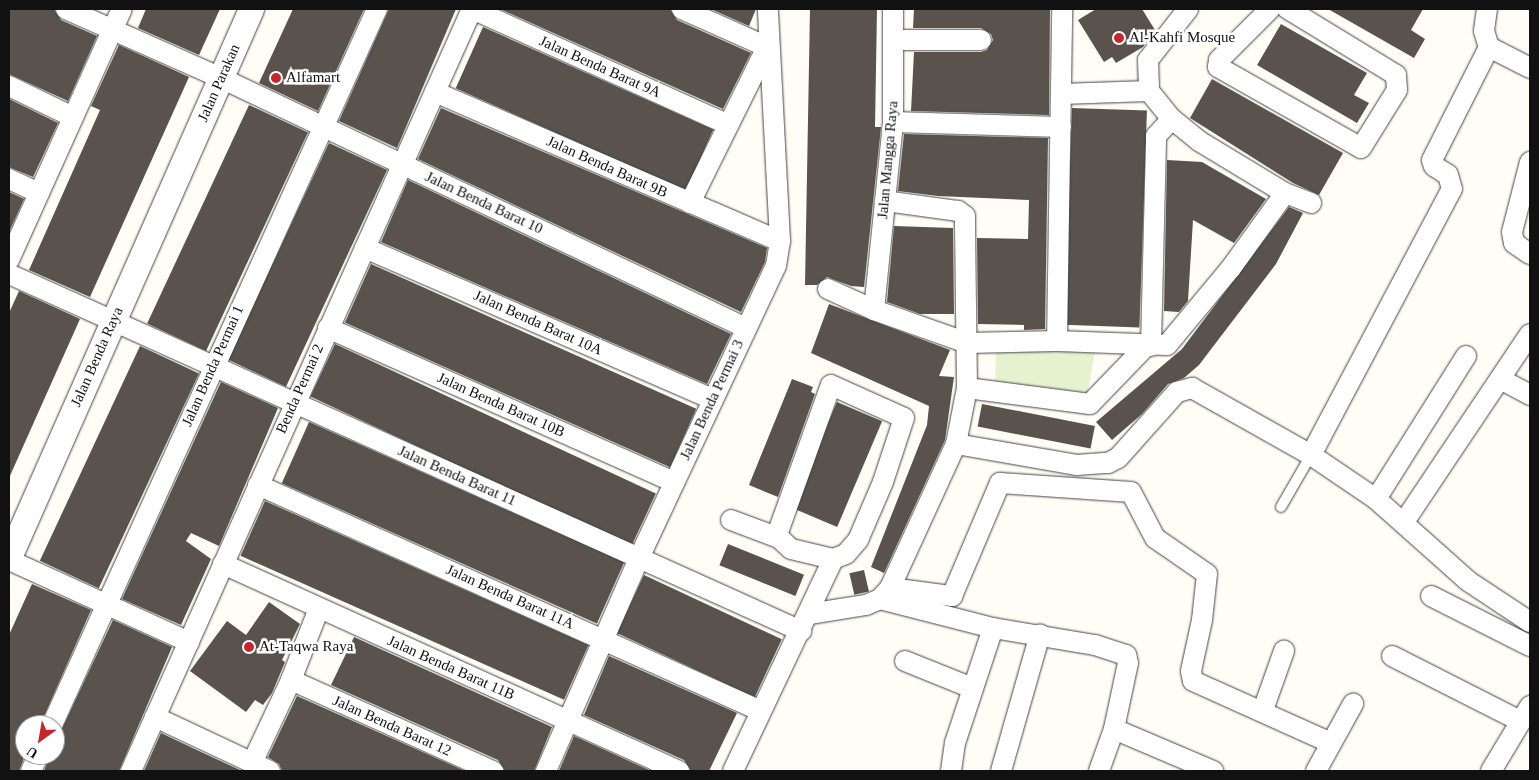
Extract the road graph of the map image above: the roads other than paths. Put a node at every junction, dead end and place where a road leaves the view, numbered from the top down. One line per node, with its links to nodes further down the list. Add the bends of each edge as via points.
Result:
1 (66, 9): 14 (street, Jalan Benda Barat 10)
2 (122, 9): 14 (street)
3 (252, 9): 20 (street, Jalan Parakan)
4 (377, 9): 29 (street, Jalan Benda Permai 1)
5 (472, 9): 23 (street, Benda Permai 2); 28 (street, Jalan Benda Barat 9A)
6 (682, 9): 17 (street)
7 (768, 9): 17 (street, Jalan Benda Permai 3)
8 (893, 9): 15 (street, Jalan Mangga Raya)
9 (1062, 9): 24 (street)
10 (1188, 9): 22 (street, via 1148,60)
11 (1270, 9): 12 (street, via 1219,60 1218,67 1361,148 1398,90 1396,75)
12 (1288, 9)
13 (1487, 9): 18 (street, via 1484,31)
14 (113, 30): 20 (street, Jalan Benda Barat 10); 25 (street)
15 (896, 40): 16 (street); 27 (street, Jalan Mangga Raya)
16 (981, 40)
17 (767, 47): 28 (street); 40 (street, Jalan Benda Permai 3)
18 (1489, 47): 19 (street); 62 (street, via 1432,160 1434,166 1448,175 1452,189)
19 (1530, 68)
20 (221, 78): 29 (street, Jalan Benda Barat 10); 31 (street, Jalan Parakan)
21 (9, 86): 25 (street)
22 (1149, 91): 24 (street); 26 (street)
23 (435, 92): 33 (street, Benda Permai 2); 38 (street, Jalan Benda Barat 9B)
24 (1061, 94): 30 (street)
25 (73, 117): 35 (street)
26 (1172, 119): 36 (street, via 1199,141); 53 (street, via 1156,136)
27 (893, 122): 30 (street); 37 (street, Jalan Mangga Raya)
28 (727, 124): 38 (street)
29 (322, 126): 33 (street, Jalan Benda Barat 10); 55 (street, Jalan Benda Permai 1)
30 (1061, 128): 51 (street)
31 (186, 158): 47 (street, Jalan Benda Raya)
32 (1530, 162): 42 (street, via 1512,232 1514,243)
33 (402, 164): 41 (street, Benda Permai 2); 49 (street, Jalan Benda Barat 10)
34 (9, 179): 35 (street)
35 (39, 193): 43 (street)
36 (1285, 193): 39 (street); 53 (street, via 1171,343)
37 (885, 201): 46 (street, Jalan Mangga Raya); 52 (street, via 958,211 965,216)
38 (690, 203): 40 (street, Jalan Benda Barat 9B)
39 (1311, 203)
40 (780, 241): 49 (street, Jalan Benda Permai 3, via 770,284)
41 (365, 248): 48 (street, Benda Permai 2); 59 (street, Jalan Benda Barat 10A)
42 (1530, 254)
43 (9, 260)
44 (9, 274): 47 (street, Jalan Benda Barat 11)
45 (828, 290): 46 (street)
46 (874, 310): 52 (street)
47 (113, 320): 55 (street, Jalan Benda Barat 11); 71 (street, Jalan Benda Raya)
48 (328, 328): 60 (street, Benda Permai 2); 63 (street, Jalan Benda Barat 10B)
49 (746, 328): 59 (street, Jalan Benda Permai 3)
50 (1530, 334): 56 (street)
51 (1057, 341): 52 (street); 53 (street)
52 (967, 343): 57 (street)
53 (1148, 346): 57 (street, via 1090,404)
54 (1466, 356): 65 (street)
55 (213, 366): 60 (street, Jalan Benda Barat 11); 76 (street, Jalan Benda Permai 1)
56 (1502, 380): 58 (street); 68 (street)
57 (968, 388): 61 (street)
58 (1530, 395)
59 (712, 399): 63 (street, Jalan Benda Permai 3)
60 (294, 402): 64 (street, Benda Permai 2); 70 (street, Jalan Benda Barat 11)
61 (956, 444): 62 (street, via 1076,465 1108,463 1118,458 1177,392 1187,388 1196,390); 74 (street)
62 (1311, 455): 65 (street); 66 (lane)
63 (674, 482): 70 (street, Jalan Benda Permai 3)
64 (258, 485): 73 (street, Benda Permai 2); 82 (street, Jalan Benda Barat 11A)
65 (1376, 499): 68 (street)
66 (1281, 507)
67 (731, 520): 69 (street)
68 (1404, 522): 79 (street, via 1468,581)
69 (779, 538): 72 (street, via 791,549); 72 (street, via 779,524 828,387 833,386 904,418 883,482 858,540 846,554)
70 (639, 558): 78 (street, Jalan Benda Barat 11); 82 (street, Jalan Benda Permai 3)
71 (9, 559): 76 (street)
72 (833, 559): 78 (street)
73 (223, 564): 77 (street, Jalan Benda Barat 11B); 83 (street, Benda Permai 2)
74 (885, 594): 78 (street); 80 (street); 91 (street, via 952,596 1000,483 1131,492 1155,538 1207,574 1202,620 1190,671 1194,680)
75 (1431, 596): 84 (street)
76 (105, 606): 83 (street); 94 (street, Jalan Benda Permai 1)
77 (320, 608): 88 (street); 96 (street, Jalan Benda Barat 11B)
78 (805, 622): 92 (street)
79 (1530, 622)
80 (992, 628): 81 (street); 89 (street)
81 (1040, 634): 97 (street, via 1126,655 1128,663); 107 (street)
82 (604, 638): 92 (street, Jalan Benda Barat 11A); 96 (street, Jalan Benda Permai 3)
83 (189, 642): 95 (street, Benda Permai 2)
84 (1530, 646)
85 (1284, 651): 91 (street)
86 (1392, 656): 93 (street)
87 (905, 661): 89 (street)
88 (291, 680): 99 (street); 102 (street, Jalan Benda Barat 12)
89 (972, 688): 106 (street, via 955,743)
90 (1353, 704): 98 (street)
91 (1263, 710): 98 (street)
92 (761, 711): 105 (street)
93 (1525, 714): 111 (street)
94 (56, 715)
95 (155, 717): 99 (street); 100 (street, Benda Permai 2)
96 (568, 720): 103 (street, Jalan Benda Permai 3); 104 (street, Jalan Benda Barat 11B)
97 (1114, 729): 108 (street); 109 (street)
98 (1330, 743): 110 (street)
99 (252, 763): 101 (street)
100 (131, 771)
101 (270, 771)
102 (493, 771)
103 (546, 771)
104 (679, 771)
105 (733, 771)
106 (951, 771)
107 (1000, 771)
108 (1099, 771)
109 (1213, 771)
110 (1316, 771)
111 (1490, 771)

